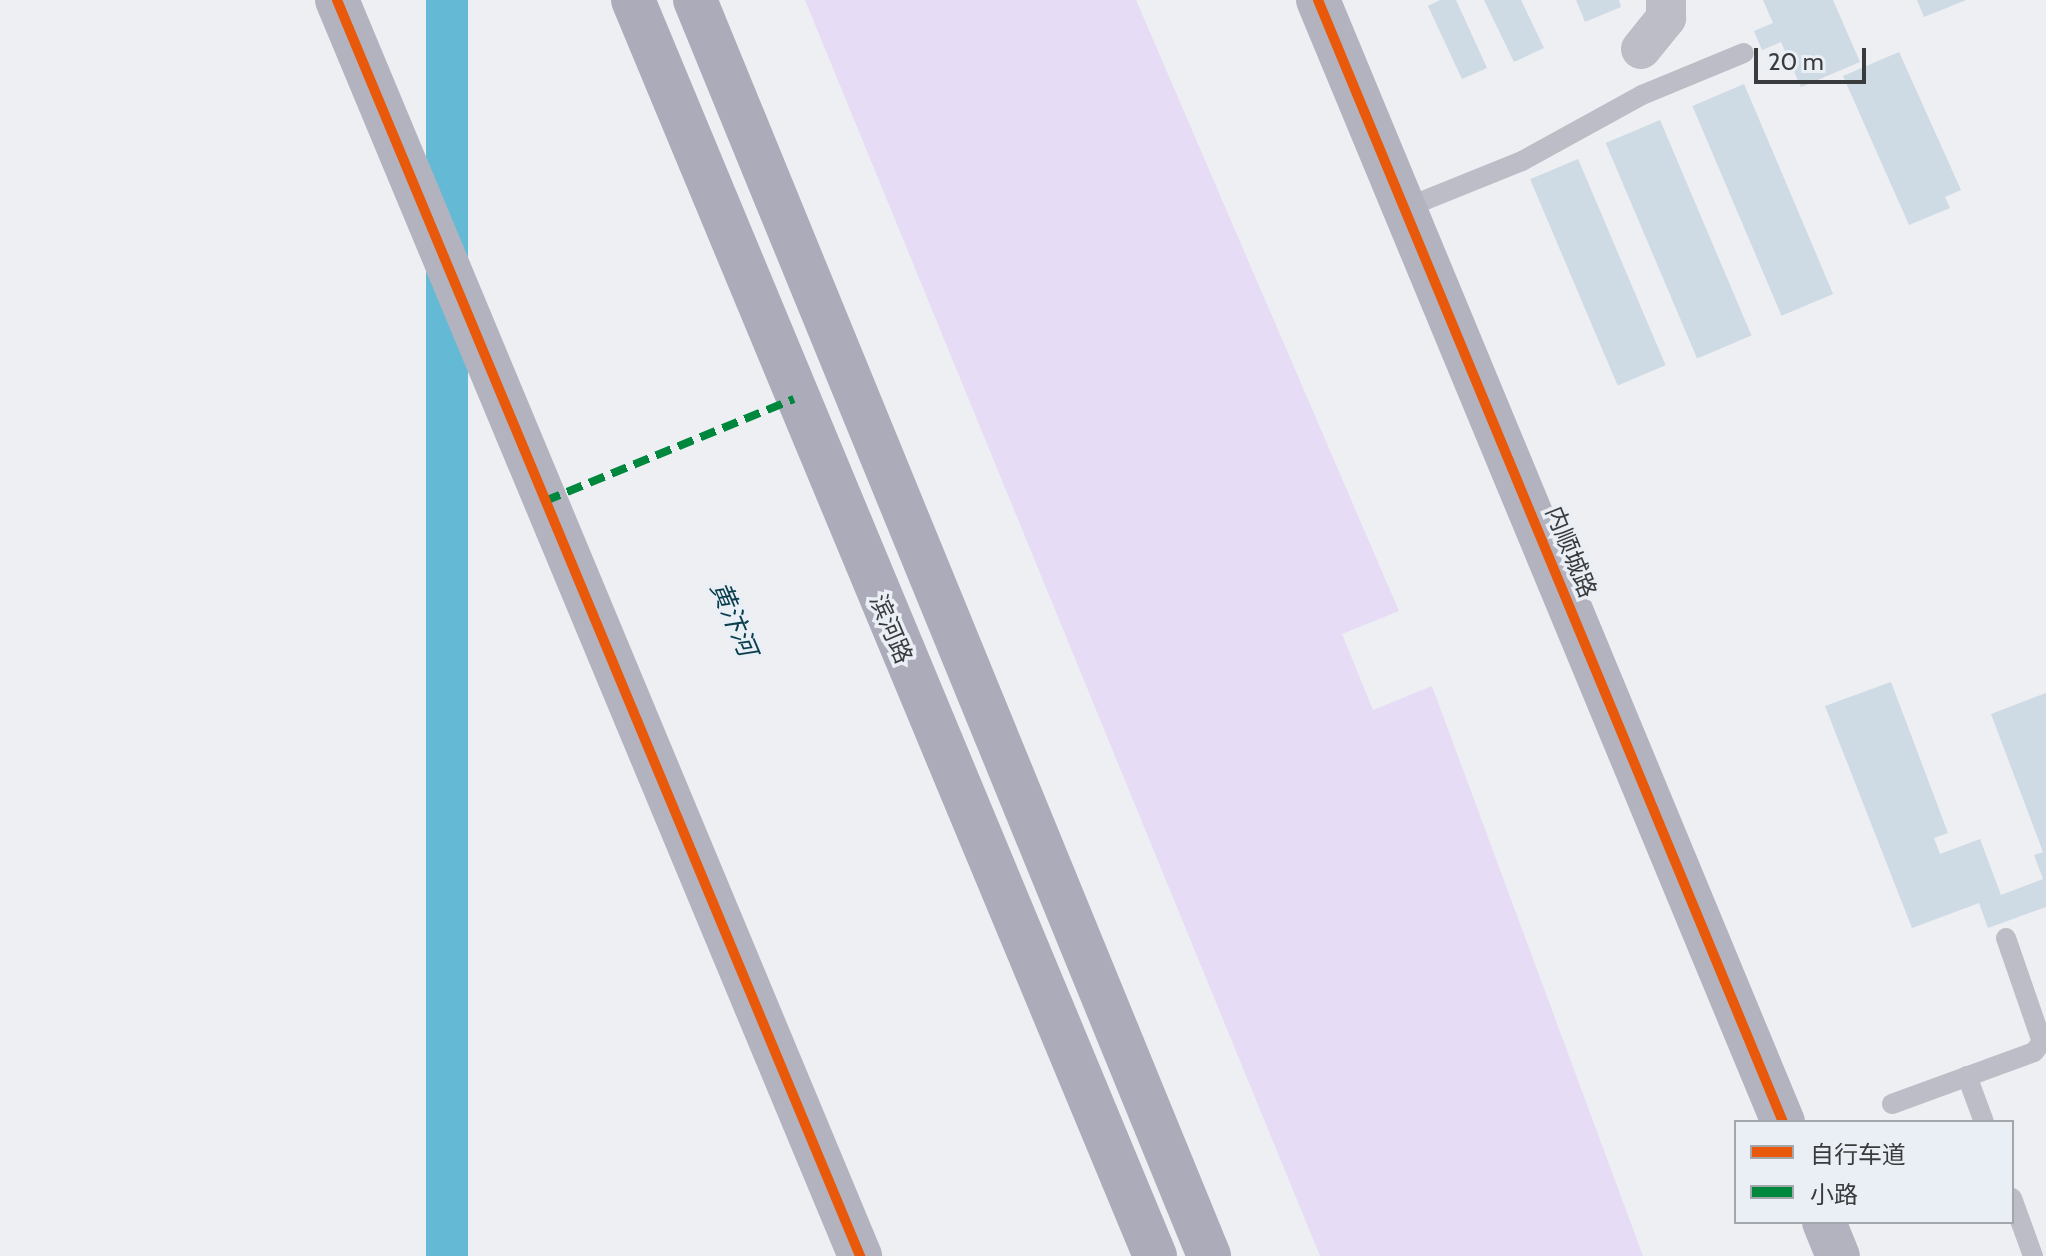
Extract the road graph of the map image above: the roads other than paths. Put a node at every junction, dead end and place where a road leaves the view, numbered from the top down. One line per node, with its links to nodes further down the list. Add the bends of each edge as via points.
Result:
1 (337, 0): 16 (street)
2 (633, 0): 17 (main road, 滨河路)
3 (695, 0): 18 (main road)
4 (1318, 0): 8 (street, 内顺城路)
5 (1666, 0): 6 (street, via 1666,18)
6 (1641, 49)
7 (1744, 53): 8 (lane, via 1642,95 1522,161)
8 (1408, 207): 12 (street, 内顺城路)
9 (2006, 938): 10 (lane, via 2042,1042 2034,1052)
10 (1967, 1076): 11 (lane); 13 (lane)
11 (1892, 1104)
12 (1782, 1120)
13 (1983, 1120)
14 (2014, 1204): 20 (lane)
15 (1825, 1224): 19 (street)
16 (860, 1256)
17 (1155, 1256)
18 (1209, 1256)
19 (1838, 1256)
20 (2033, 1256)

